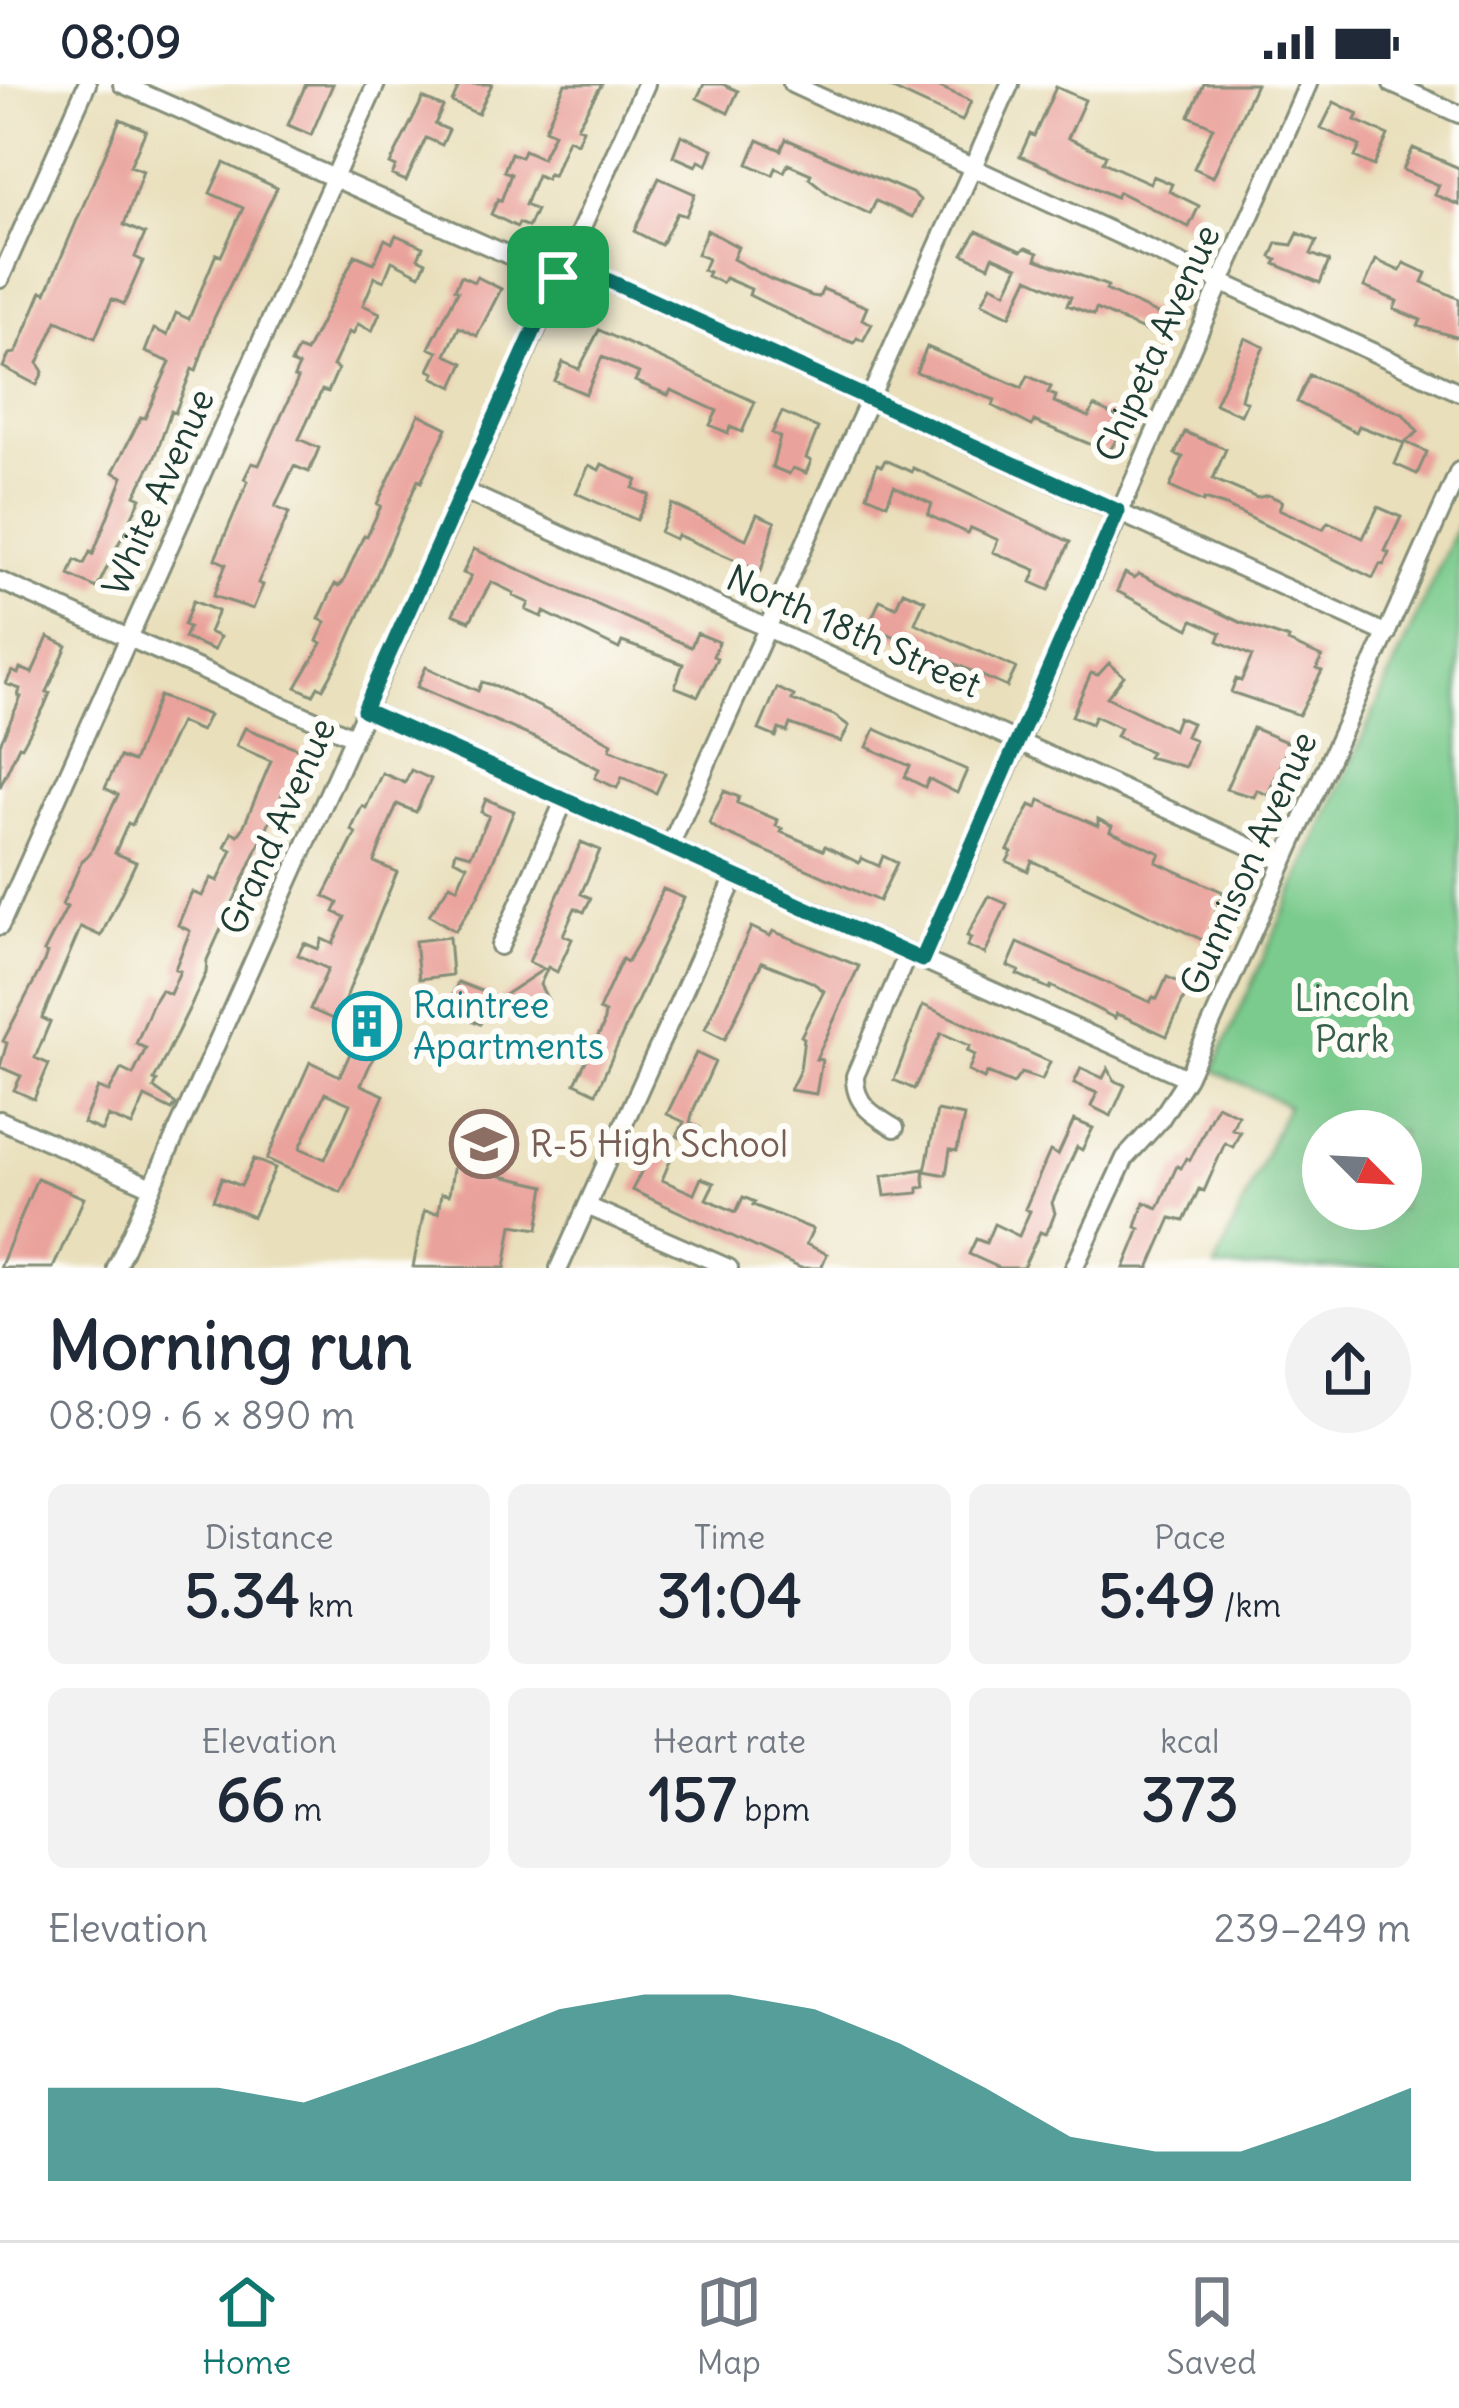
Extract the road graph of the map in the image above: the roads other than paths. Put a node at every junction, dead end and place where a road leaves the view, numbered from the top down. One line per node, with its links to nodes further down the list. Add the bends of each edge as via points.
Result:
1 (87, 84): 13 (street)
2 (122, 84): 11 (street)
3 (376, 84): 11 (street, White Avenue)
4 (646, 84): 12 (street, Grand Avenue)
5 (793, 84): 10 (street)
6 (1010, 84): 10 (street)
7 (1308, 84): 14 (street, Chipeta Avenue)
8 (1392, 84): 9 (street)
9 (1459, 114)
10 (974, 166): 14 (street); 16 (street)
11 (334, 178): 12 (street); 23 (street, White Avenue)
12 (561, 269): 16 (street); 18 (street, Grand Avenue)
13 (0, 279)
14 (1221, 282): 15 (street); 19 (street, Chipeta Avenue)
15 (1459, 392)
16 (870, 398): 19 (street); 21 (street)
17 (1459, 471): 22 (street, Gunnison Avenue)
18 (462, 490): 21 (street, North 18th Street); 24 (street, Grand Avenue)
19 (1118, 511): 22 (street); 26 (street, Chipeta Avenue)
20 (0, 580): 23 (street)
21 (767, 628): 26 (street, North 18th Street); 28 (street)
22 (1387, 634): 29 (street, Gunnison Avenue)
23 (129, 638): 25 (street); 31 (street, White Avenue)
24 (364, 710): 25 (street, Grand Avenue); 27 (street)
25 (353, 736): 37 (street, Grand Avenue)
26 (1018, 740): 29 (street, North 18th Street); 33 (street, Chipeta Avenue)
27 (565, 800): 28 (street); 32 (street)
28 (670, 847): 30 (street)
29 (1284, 862): 34 (street, Gunnison Avenue)
30 (736, 877): 33 (street); 38 (street)
31 (0, 926)
32 (500, 946)
33 (915, 956): 34 (street); 36 (street, Chipeta Avenue, via 855,1076 860,1101)
34 (1187, 1078): 42 (street, Gunnison Avenue, via 1125,1158)
35 (0, 1120): 37 (street)
36 (896, 1128)
37 (152, 1187): 39 (street, Grand Avenue)
38 (586, 1206): 40 (street); 41 (street)
39 (116, 1268)
40 (559, 1268)
41 (729, 1268)
42 (1074, 1268)

